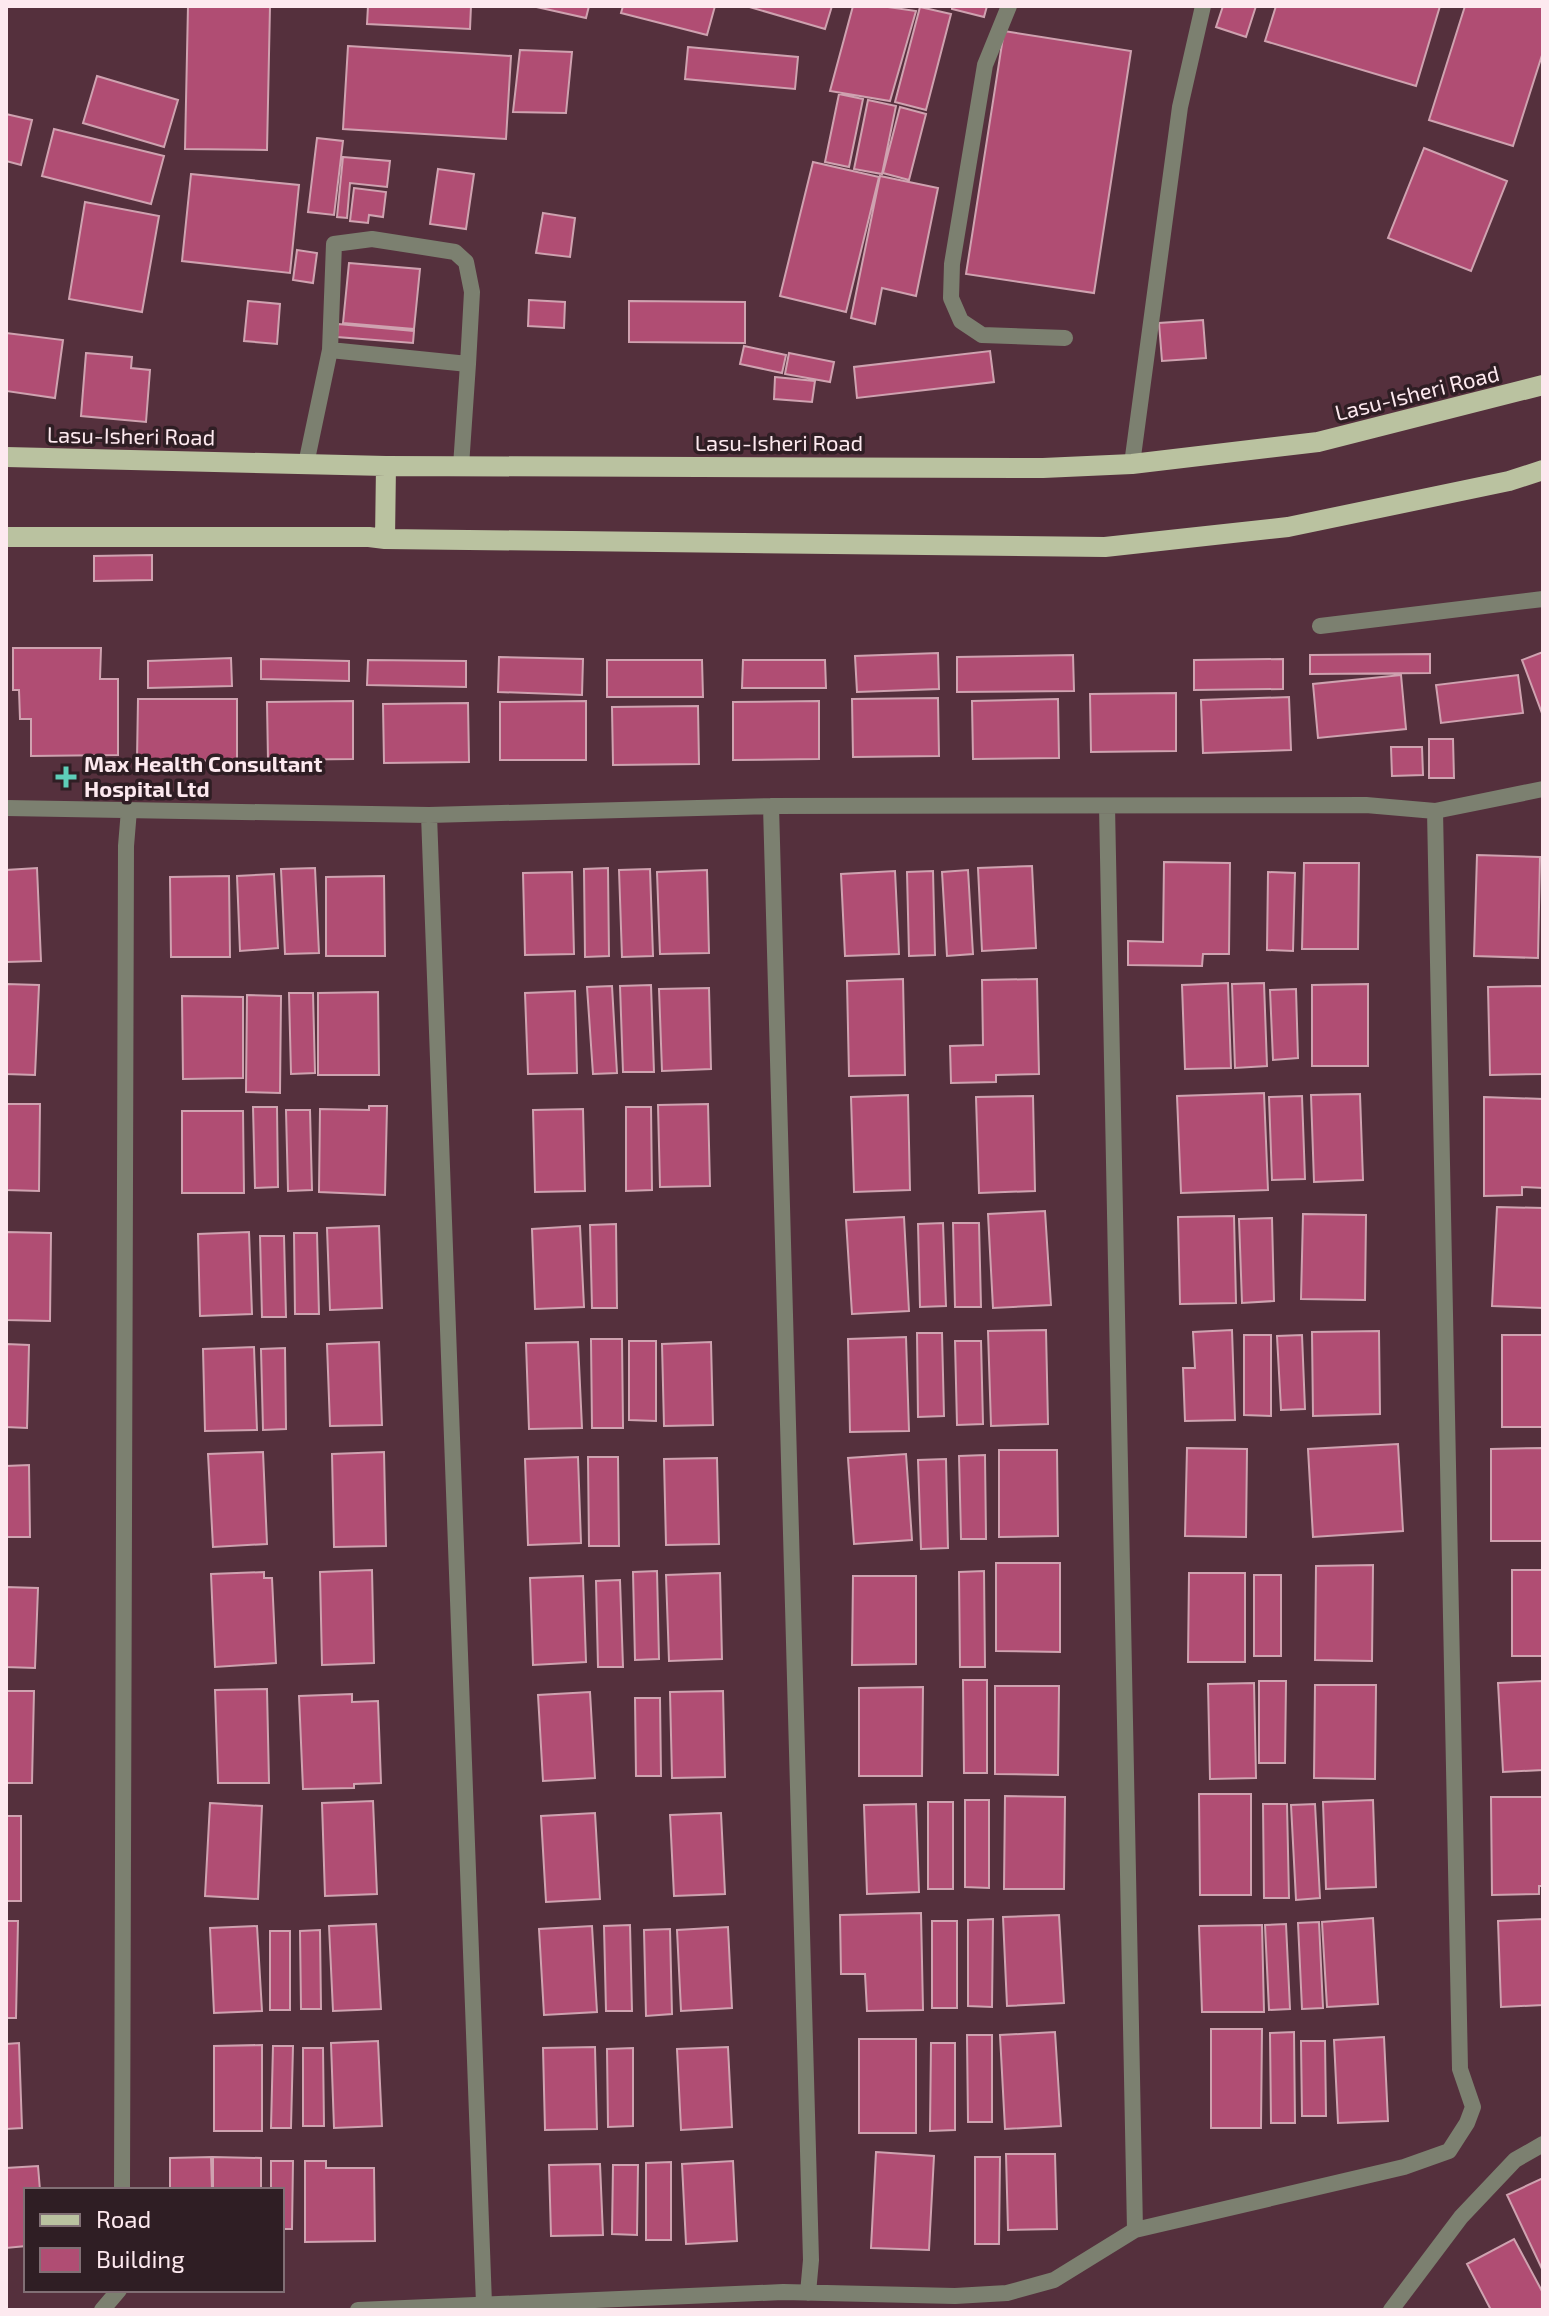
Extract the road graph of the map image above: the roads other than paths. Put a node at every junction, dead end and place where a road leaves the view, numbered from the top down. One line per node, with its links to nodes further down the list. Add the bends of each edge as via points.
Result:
1 (1009, 6): 3 (street, via 985,65 951,298 961,321 982,335)
2 (1203, 6): 9 (street, via 1180,107)
3 (1065, 338)
4 (330, 350): 5 (street); 5 (street, via 334,244 372,239 455,252 466,262 472,292); 8 (street)
5 (468, 364): 11 (street)
6 (1543, 385): 9 (main road, Lasu-Isheri Road, via 1318,442)
7 (6, 457): 8 (main road, Lasu-Isheri Road)
8 (306, 464): 10 (main road, Lasu-Isheri Road)
9 (1132, 464): 11 (main road, Lasu-Isheri Road)
10 (386, 466): 11 (main road, Lasu-Isheri Road); 14 (main road)
11 (461, 466)
12 (1543, 470): 14 (main road, via 1288,527 1105,547)
13 (6, 537): 14 (main road)
14 (385, 539)
15 (1543, 599): 16 (street)
16 (1320, 626)
17 (1543, 789): 22 (street)
18 (771, 806): 19 (street); 23 (street); 28 (street, via 810,2212)
19 (1107, 806): 22 (street, via 1366,805); 26 (street)
20 (6, 808): 21 (street)
21 (129, 810): 23 (street); 25 (street)
22 (1435, 811): 26 (street, via 1460,2069 1473,2107 1449,2151 1404,2167)
23 (429, 815): 29 (street)
24 (1543, 2144): 32 (street, via 1515,2160 1461,2217)
25 (122, 2188)
26 (1135, 2230): 28 (street, via 1054,2280 1007,2293)
27 (117, 2292): 30 (street)
28 (808, 2293): 29 (street)
29 (484, 2304): 31 (street)
30 (102, 2310)
31 (358, 2310)
32 (1391, 2310)

